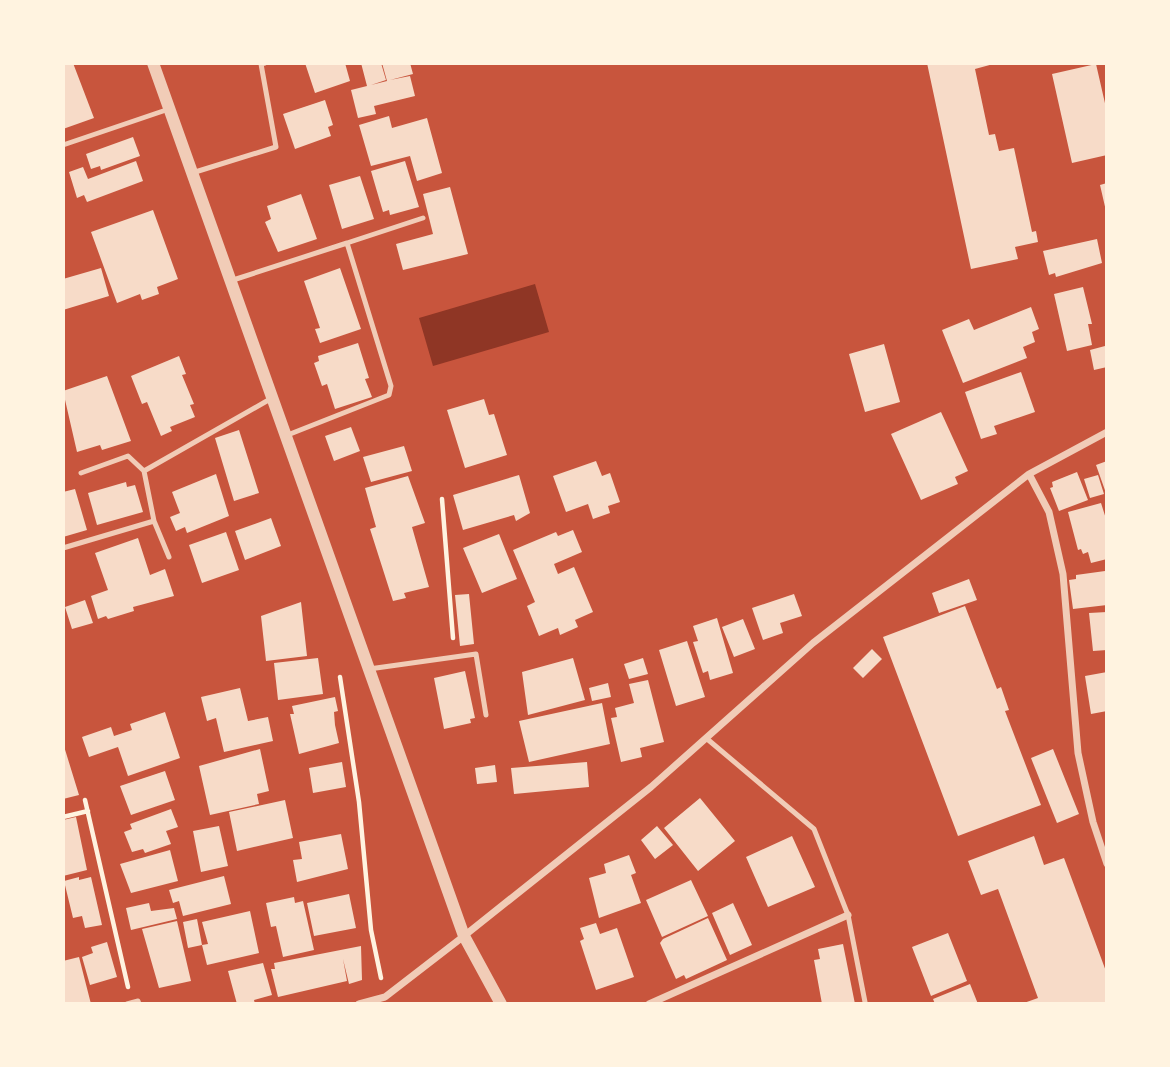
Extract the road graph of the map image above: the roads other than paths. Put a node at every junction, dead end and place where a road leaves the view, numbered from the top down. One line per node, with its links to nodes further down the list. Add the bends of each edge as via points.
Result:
1 (153, 63): 3 (street)
2 (265, 63): 5 (lane, via 261,64 276,147)
3 (169, 109): 4 (lane); 5 (street)
4 (63, 145)
5 (191, 173): 8 (street)
6 (423, 218): 7 (lane)
7 (346, 243): 8 (lane); 11 (lane, via 391,386 389,395)
8 (230, 281): 9 (street)
9 (272, 398): 11 (street); 12 (lane)
10 (1107, 432): 14 (street)
11 (285, 436): 18 (street)
12 (144, 471): 13 (lane, via 128,456); 15 (lane)
13 (81, 473)
14 (1029, 474): 20 (street, via 824,634); 21 (street, via 1049,512 1063,575 1077,753)
15 (154, 521): 16 (lane); 17 (lane)
16 (63, 548)
17 (169, 557)
18 (369, 669): 19 (lane, via 476,654); 23 (street)
19 (486, 715)
20 (706, 738): 22 (lane, via 814,829); 23 (street)
21 (1107, 864)
22 (848, 915): 25 (lane); 30 (street)
23 (464, 936): 24 (street); 29 (street)
24 (386, 1000): 28 (street)
25 (865, 1002)
26 (129, 1003): 27 (lane)
27 (139, 1004)
28 (359, 1004)
29 (501, 1004)
30 (649, 1004)

